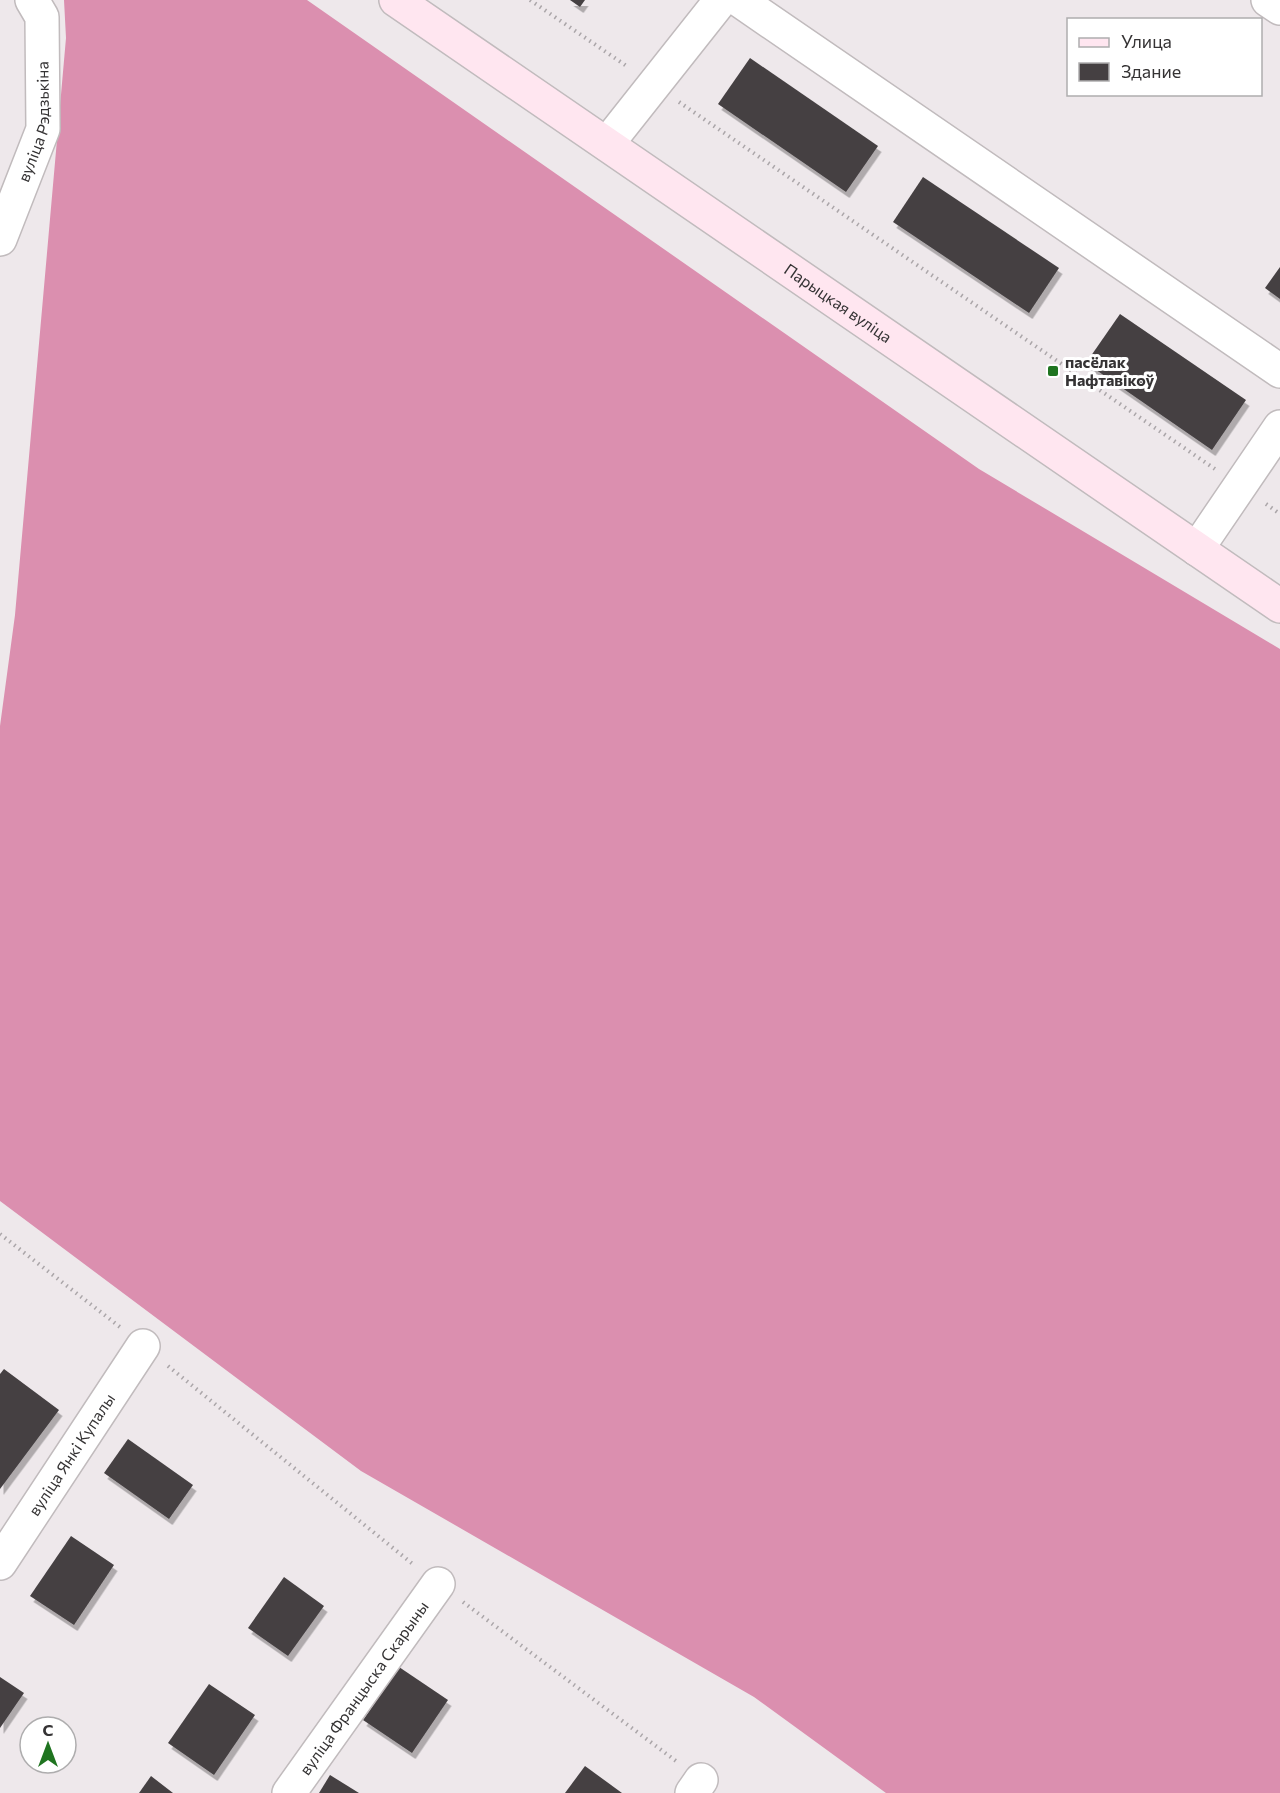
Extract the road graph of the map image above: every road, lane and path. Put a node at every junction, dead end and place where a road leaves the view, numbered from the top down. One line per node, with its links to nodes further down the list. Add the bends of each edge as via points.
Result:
1 (32, 0): 10 (street, вуліца Рэдзькіна, via 42,17 43,129)
2 (396, 0): 9 (main road, Парыцкая вуліца)
3 (530, 0): 8 (path)
4 (721, 0): 8 (street)
5 (739, 0): 11 (street)
6 (1268, 0): 7 (street)
7 (1280, 8)
8 (654, 85): 9 (street); 13 (path)
9 (607, 144): 15 (main road, Парыцкая вуліца)
10 (0, 239)
11 (1280, 371)
12 (1280, 427): 13 (street)
13 (1239, 486): 14 (path); 15 (street)
14 (1280, 514)
15 (1197, 549): 16 (main road, Парыцкая вуліца)
16 (1280, 606)
17 (0, 1234): 18 (path)
18 (143, 1346): 19 (street, вуліца Янкі Купалы); 20 (path)
19 (0, 1563)
20 (438, 1584): 21 (path); 22 (street, вуліца Францыска Скарыны)
21 (696, 1786)
22 (289, 1793)

